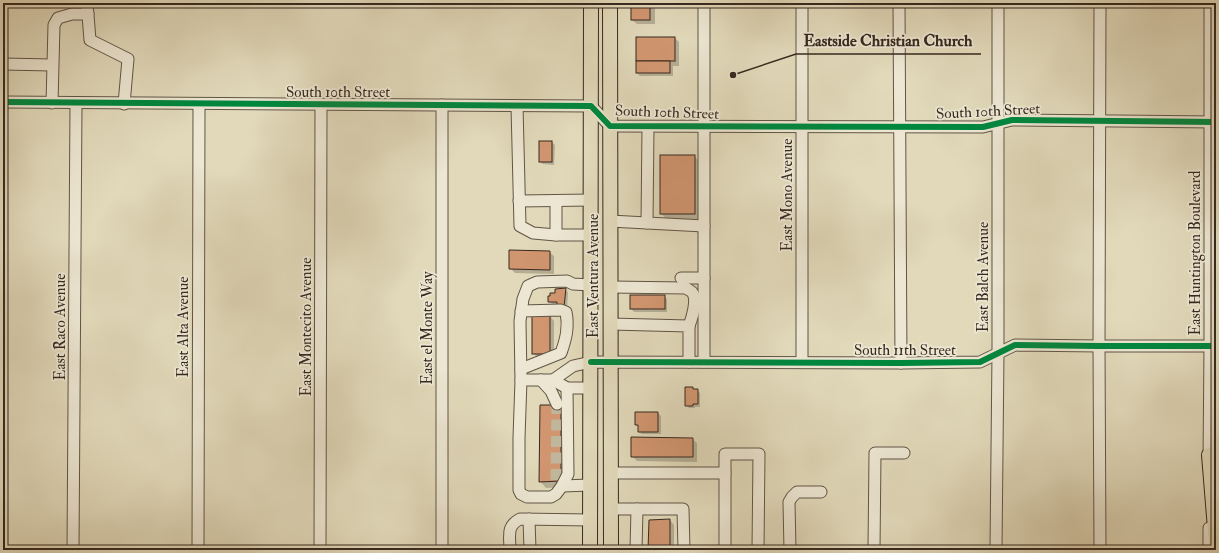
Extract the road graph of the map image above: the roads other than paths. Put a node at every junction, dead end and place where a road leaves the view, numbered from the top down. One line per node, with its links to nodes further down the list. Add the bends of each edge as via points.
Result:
1 (591, 3): 20 (main road, East Ventura Avenue)
2 (610, 3): 24 (main road, East Ventura Avenue)
3 (704, 3): 25 (street)
4 (802, 3): 27 (street, East Mono Avenue)
5 (899, 3): 28 (street)
6 (998, 3): 23 (street, East Balch Avenue)
7 (1100, 3): 21 (street)
8 (1210, 3): 22 (street, East Huntington Boulevard)
9 (87, 9): 11 (street, via 58,18 54,25); 15 (street, via 90,40 128,59)
10 (3, 64): 11 (street)
11 (52, 65): 13 (street)
12 (3, 102): 13 (street, South 10th Street)
13 (52, 103): 14 (street, South 10th Street)
14 (76, 103): 15 (street, South 10th Street); 72 (street, East Raco Avenue)
15 (124, 104): 16 (street, South 10th Street)
16 (198, 104): 17 (street, South 10th Street); 73 (street, East Alta Avenue)
17 (321, 105): 18 (street, South 10th Street); 74 (street, East Montecito Avenue)
18 (442, 105): 19 (street, South 10th Street); 75 (street, East el Monte Way)
19 (517, 106): 20 (street, South 10th Street); 30 (street)
20 (591, 106): 24 (street, South 10th Street); 29 (main road, East Ventura Avenue)
21 (1100, 121): 22 (street, South 10th Street); 23 (street, South 10th Street, via 1012,120); 44 (street)
22 (1213, 122): 45 (street, East Huntington Boulevard)
23 (998, 123): 28 (street, South 10th Street, via 983,127); 46 (street, East Balch Avenue)
24 (610, 126): 26 (street, South 10th Street); 32 (main road, East Ventura Avenue)
25 (704, 126): 26 (street, South 10th Street); 27 (street, South 10th Street); 34 (street)
26 (648, 127): 33 (street)
27 (802, 127): 28 (street, South 10th Street); 51 (street, East Mono Avenue)
28 (900, 127): 52 (street)
29 (591, 200): 31 (street); 36 (main road, East Ventura Avenue)
30 (519, 201): 31 (street); 35 (street, via 520,226 533,233)
31 (556, 201): 35 (street)
32 (610, 221): 33 (street); 40 (main road, East Ventura Avenue)
33 (648, 223): 34 (street)
34 (704, 226): 38 (street)
35 (556, 235): 36 (street)
36 (591, 235): 39 (main road, East Ventura Avenue)
37 (681, 278): 38 (street)
38 (704, 278): 50 (street)
39 (591, 285): 41 (street, via 567,281 537,282 528,286); 47 (main road, East Ventura Avenue)
40 (610, 287): 42 (main road, East Ventura Avenue); 43 (street, via 686,288 692,291 695,298)
41 (521, 311): 53 (street); 53 (street, via 561,310 566,312 568,319 567,336 561,354)
42 (610, 324): 43 (street); 48 (main road, East Ventura Avenue)
43 (689, 326): 49 (street)
44 (1099, 346): 45 (street, South 11th Street); 46 (street, South 11th Street, via 1015,345); 87 (street)
45 (1213, 346): 61 (street, East Huntington Boulevard)
46 (998, 353): 52 (street, South 11th Street, via 980,362); 86 (street, East Balch Avenue)
47 (591, 362): 48 (street, South 11th Street); 56 (street, South 11th Street, via 572,366); 58 (main road, East Ventura Avenue)
48 (610, 362): 49 (street, South 11th Street); 62 (main road, East Ventura Avenue)
49 (689, 362): 50 (street, South 11th Street)
50 (704, 362): 51 (street, South 11th Street)
51 (802, 362): 52 (street, South 11th Street)
52 (901, 363)
53 (521, 369): 54 (street)
54 (521, 380): 55 (street); 65 (street, via 519,490 527,497 551,497)
55 (541, 380): 56 (street); 59 (street, via 551,391)
56 (553, 380): 57 (street)
57 (567, 388): 58 (street); 65 (street, via 568,474)
58 (590, 388): 64 (main road, East Ventura Avenue)
59 (556, 404)
60 (904, 453): 85 (street, via 875,453)
61 (1209, 455): 71 (main road); 88 (street, East Huntington Boulevard)
62 (611, 473): 63 (street); 67 (main road, East Ventura Avenue)
63 (725, 473): 82 (street); 83 (street, via 725,454 758,454)
64 (590, 485): 65 (street); 70 (main road, East Ventura Avenue)
65 (558, 486)
66 (822, 492): 84 (street, via 798,492 792,496 789,502)
67 (611, 509): 68 (street); 79 (main road, East Ventura Avenue)
68 (637, 509): 80 (street); 81 (street, via 683,509)
69 (530, 519): 70 (street); 76 (street, via 513,522 510,528); 77 (street)
70 (590, 520): 78 (main road, East Ventura Avenue)
71 (1216, 541)
72 (73, 550)
73 (198, 550)
74 (320, 550)
75 (442, 550)
76 (510, 550)
77 (530, 550)
78 (590, 550)
79 (611, 550)
80 (636, 550)
81 (684, 550)
82 (725, 550)
83 (758, 550)
84 (790, 550)
85 (874, 550)
86 (996, 550)
87 (1100, 550)
88 (1209, 550)

